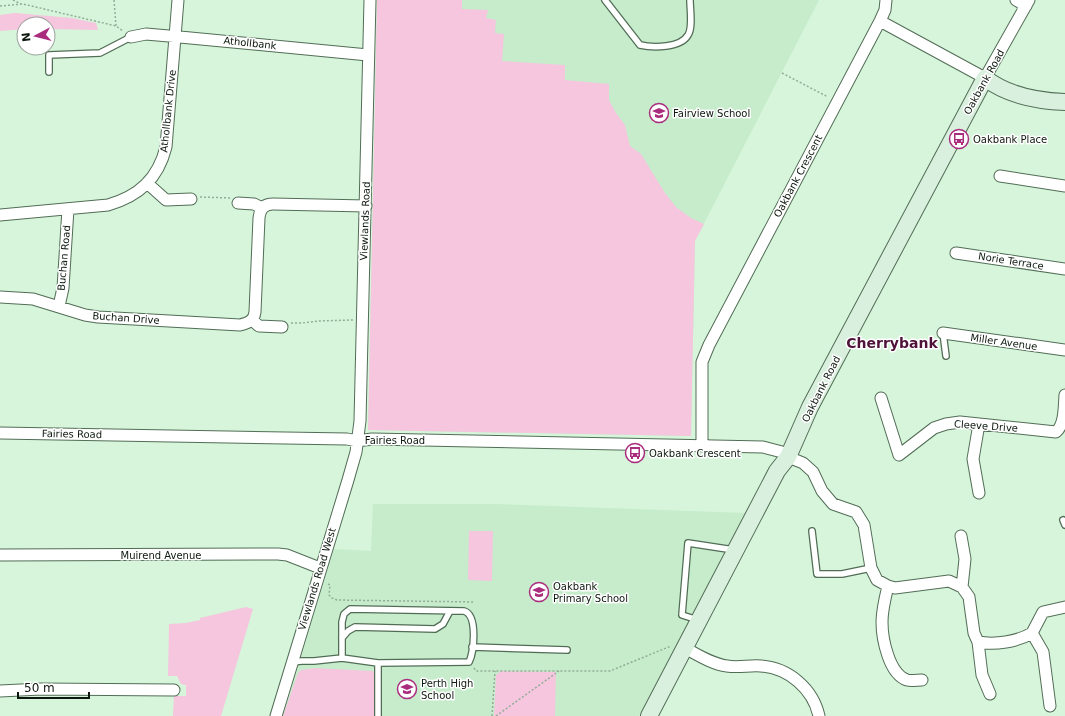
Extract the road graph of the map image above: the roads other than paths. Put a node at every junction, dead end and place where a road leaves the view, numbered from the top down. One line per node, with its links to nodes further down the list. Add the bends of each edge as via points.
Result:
1 (178, 0): 9 (street, Athollbank Drive)
2 (370, 0): 11 (street, Viewlands Road)
3 (605, 0): 4 (lane, via 640,45 647,46 674,45 688,35)
4 (690, 0)
5 (886, 0): 8 (street, Oakbank Crescent)
6 (1016, 0): 7 (street)
7 (1027, 3): 13 (street, Oakbank Road)
8 (880, 21): 13 (street); 38 (street, Oakbank Crescent, via 709,345 702,362)
9 (175, 36): 10 (street, Athollbank, via 146,34); 11 (street, Athollbank); 16 (street, Athollbank Drive, via 166,147 159,167)
10 (131, 37): 12 (lane, via 100,53 49,55)
11 (368, 55): 20 (street, Viewlands Road)
12 (49, 72)
13 (985, 78): 14 (street, via 994,85 1026,97); 39 (street, Oakbank Road, via 810,407)
14 (1065, 102)
15 (1000, 176): 17 (street)
16 (147, 183): 18 (street, via 166,200); 22 (street, Athollbank Drive, via 136,194 118,202)
17 (1065, 186)
18 (192, 200)
19 (238, 203): 21 (street, via 254,204)
20 (366, 206): 21 (street, via 267,204); 37 (street, Viewlands Road, via 360,421)
21 (262, 208): 28 (street, via 259,218 255,312)
22 (68, 209): 23 (street, Athollbank Drive); 27 (street, Buchan Road, via 63,288)
23 (0, 215)
24 (956, 253): 25 (street, Norie Terrace)
25 (1065, 269)
26 (0, 297): 27 (street, Buchan Drive, via 33,299)
27 (59, 306): 28 (street, Buchan Drive, via 85,315 106,317 240,325)
28 (252, 320): 29 (street, via 259,326)
29 (282, 327)
30 (943, 333): 31 (street, Miller Avenue); 32 (lane)
31 (1065, 350)
32 (946, 356)
33 (1065, 395): 35 (street, Cleeve Drive, via 1063,424 1056,432)
34 (881, 398): 35 (street, Cleeve Drive, via 899,455 934,428 960,422)
35 (979, 424): 40 (street, via 973,459)
36 (0, 433): 37 (street, Fairies Road)
37 (357, 441): 38 (street, Fairies Road, via 379,439); 45 (street, Viewlands Road West, via 350,473)
38 (702, 446): 39 (street, Fairies Road, via 763,447 782,452)
39 (788, 457): 43 (street, Oakbank Road, via 777,471); 46 (street, Fairies Road, via 803,463 813,472 822,491 833,504 856,512 864,525)
40 (979, 493)
41 (812, 531): 46 (lane, via 817,574 842,574)
42 (961, 536): 48 (street, via 965,559)
43 (735, 550): 51 (street, Oakbank Road); 51 (lane, via 688,543 682,615)
44 (0, 555): 45 (street, Muirend Avenue, via 278,554)
45 (320, 568): 59 (street, Viewlands Road West)
46 (871, 568): 47 (street, via 876,580)
47 (888, 586): 48 (street, via 895,588 949,581); 61 (street, via 883,603 882,623 888,656 900,676 911,681)
48 (962, 587): 54 (street, via 969,597 974,633)
49 (1065, 607): 52 (street, via 1043,612)
50 (450, 611): 53 (lane, via 443,624 436,629 355,627); 53 (lane, via 350,609 344,614); 55 (lane, via 467,612 472,617)
51 (698, 620): 56 (street, Oakbank Road)
52 (1032, 633): 54 (street, via 1024,638 988,644); 65 (street, via 1043,652)
53 (342, 638): 58 (lane)
54 (978, 642): 64 (street, via 982,676)
55 (472, 647): 57 (lane); 60 (lane, via 469,662)
56 (685, 648): 68 (street, Oakbank Road); 69 (street, via 723,665 761,666 782,671 806,688)
57 (567, 650)
58 (342, 658): 59 (lane); 60 (lane)
59 (291, 662): 66 (street, Viewlands Road West)
60 (378, 663): 67 (lane)
61 (922, 680)
62 (174, 690): 63 (street)
63 (0, 691)
64 (990, 694)
65 (1050, 706)
66 (276, 716)
67 (378, 716)
68 (649, 716)
69 (820, 716)

